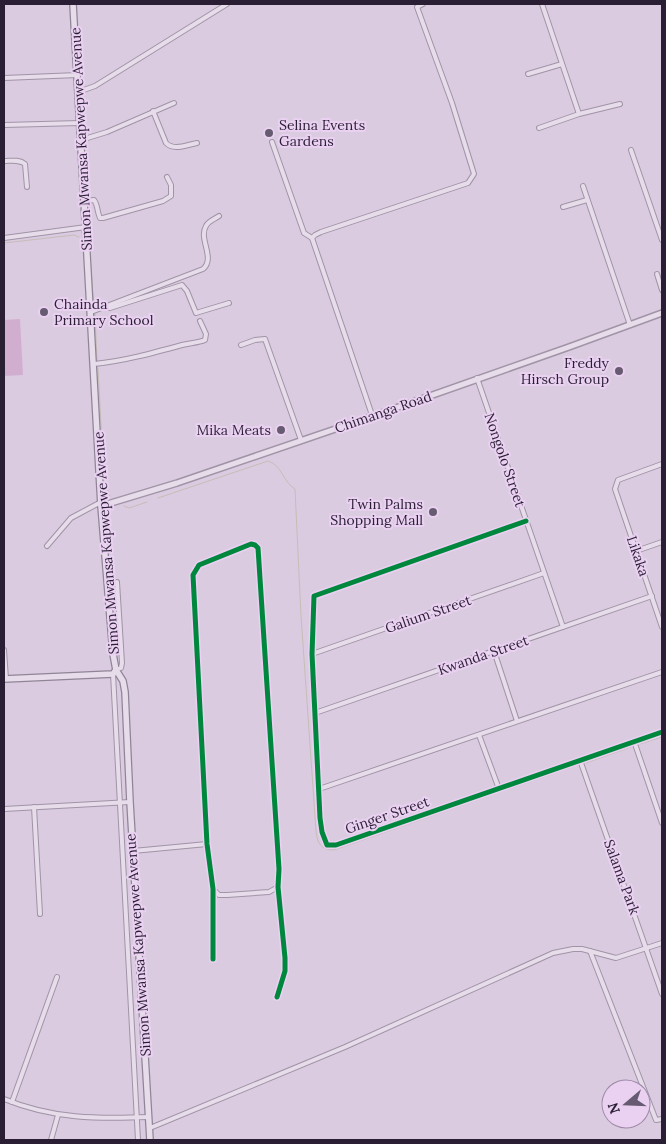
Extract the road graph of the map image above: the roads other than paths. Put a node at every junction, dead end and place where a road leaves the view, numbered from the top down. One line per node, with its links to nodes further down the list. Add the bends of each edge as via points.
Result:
1 (74, 4): 8 (main road, Simon Mwansa Kapwepwe Avenue)
2 (227, 4): 10 (street, via 95,86)
3 (423, 4): 5 (street)
4 (542, 4): 6 (street)
5 (416, 5): 32 (street, via 474,174 468,183 321,232)
6 (562, 64): 7 (street); 14 (street)
7 (528, 74)
8 (78, 75): 9 (street); 10 (main road, Simon Mwansa Kapwepwe Avenue)
9 (4, 78)
10 (78, 92): 15 (main road, Simon Mwansa Kapwepwe Avenue)
11 (174, 103): 13 (street)
12 (620, 104): 14 (street)
13 (153, 112): 18 (street); 20 (street, via 169,146)
14 (579, 114): 17 (street)
15 (80, 123): 16 (street); 18 (main road, Simon Mwansa Kapwepwe Avenue)
16 (4, 125)
17 (539, 128)
18 (81, 140): 27 (main road, Simon Mwansa Kapwepwe Avenue)
19 (272, 142): 32 (street, via 304,233)
20 (196, 143)
21 (631, 150): 33 (street)
22 (4, 161): 25 (street, via 25,164)
23 (167, 177): 27 (street, via 171,196 163,201 100,218 94,200)
24 (583, 186): 26 (street)
25 (27, 187)
26 (587, 200): 28 (street); 41 (street)
27 (84, 201): 30 (main road, Simon Mwansa Kapwepwe Avenue)
28 (563, 207)
29 (219, 216): 37 (street, via 204,228 207,266)
30 (86, 227): 31 (street); 38 (main road, Simon Mwansa Kapwepwe Avenue)
31 (4, 238)
32 (312, 238): 45 (street)
33 (662, 240)
34 (657, 274): 35 (street)
35 (662, 290)
36 (229, 303): 37 (street, via 196,313 182,285)
37 (102, 308): 38 (street)
38 (91, 312): 43 (main road, Simon Mwansa Kapwepwe Avenue)
39 (662, 313): 41 (street, Chimanga Road)
40 (200, 321): 43 (street, via 206,338 202,342)
41 (630, 325): 44 (street, Chimanga Road)
42 (241, 345): 46 (street, via 265,339)
43 (94, 364): 48 (main road, Simon Mwansa Kapwepwe Avenue)
44 (478, 378): 45 (street, Chimanga Road); 49 (street, Nongolo Street)
45 (372, 415): 46 (street, Chimanga Road)
46 (301, 440): 48 (street, Chimanga Road, via 177,483)
47 (662, 464): 52 (street, Likaka, via 618,480 615,484)
48 (101, 504): 51 (street, via 71,518); 63 (main road, Simon Mwansa Kapwepwe Avenue)
49 (526, 520): 53 (street, Nongolo Street); 62 (street, Ginger Street, via 314,596)
50 (662, 542): 52 (street)
51 (47, 546)
52 (636, 551): 55 (street, Likaka)
53 (544, 573): 58 (street, Nongolo Street); 62 (street, Galium Street)
54 (117, 582): 63 (street, via 122,663 121,668)
55 (652, 596): 57 (street, Likaka); 58 (street, Kwanda Street)
56 (662, 610): 57 (street)
57 (657, 612): 59 (street, Likaka)
58 (563, 627): 61 (street, Kwanda Street)
59 (662, 627)
60 (4, 650): 65 (street)
61 (494, 651): 66 (street, Kwanda Street); 67 (street)
62 (312, 654): 66 (street, Ginger Street)
63 (114, 672): 65 (main road); 74 (main road, Simon Mwansa Kapwepwe Avenue, via 123,681 125,692); 75 (street)
64 (662, 672): 67 (street)
65 (5, 679)
66 (315, 713): 73 (street, Ginger Street)
67 (517, 721): 69 (street)
68 (662, 732): 70 (street, Ginger Street)
69 (479, 735): 72 (street); 73 (street)
70 (634, 741): 71 (street, Ginger Street); 78 (street)
71 (580, 760): 72 (street, Ginger Street); 85 (street, Salama Park)
72 (499, 788): 73 (street, Ginger Street, via 331,846 322,832)
73 (319, 789)
74 (130, 802): 75 (street); 80 (main road, Simon Mwansa Kapwepwe Avenue)
75 (120, 803): 76 (street); 88 (street)
76 (34, 807): 77 (street); 83 (street)
77 (4, 809)
78 (662, 823)
79 (207, 844): 80 (street); 81 (street, via 194,575 199,566 251,544 258,548); 82 (street)
80 (133, 851): 89 (main road, Simon Mwansa Kapwepwe Avenue)
81 (278, 887): 82 (street, via 270,892 227,895 215,893); 92 (street, via 285,971)
82 (213, 889): 87 (street)
83 (40, 914)
84 (662, 943): 85 (street)
85 (647, 948): 86 (street, via 616,958); 91 (street, Salama Park)
86 (590, 951): 98 (street, via 656,1120); 99 (street, via 573,948 553,953 336,1051)
87 (213, 959)
88 (128, 971): 89 (street); 96 (street)
89 (140, 971): 97 (main road, Simon Mwansa Kapwepwe Avenue)
90 (57, 977): 94 (street)
91 (662, 994)
92 (277, 997)
93 (4, 1099): 94 (street)
94 (12, 1102): 95 (street)
95 (58, 1115): 96 (street, via 97,1119); 100 (street)
96 (137, 1117): 97 (street); 101 (street)
97 (149, 1117): 99 (main road, Simon Mwansa Kapwepwe Avenue)
98 (662, 1119)
99 (150, 1128): 102 (main road, Simon Mwansa Kapwepwe Avenue)
100 (51, 1140)
101 (138, 1140)
102 (150, 1140)

